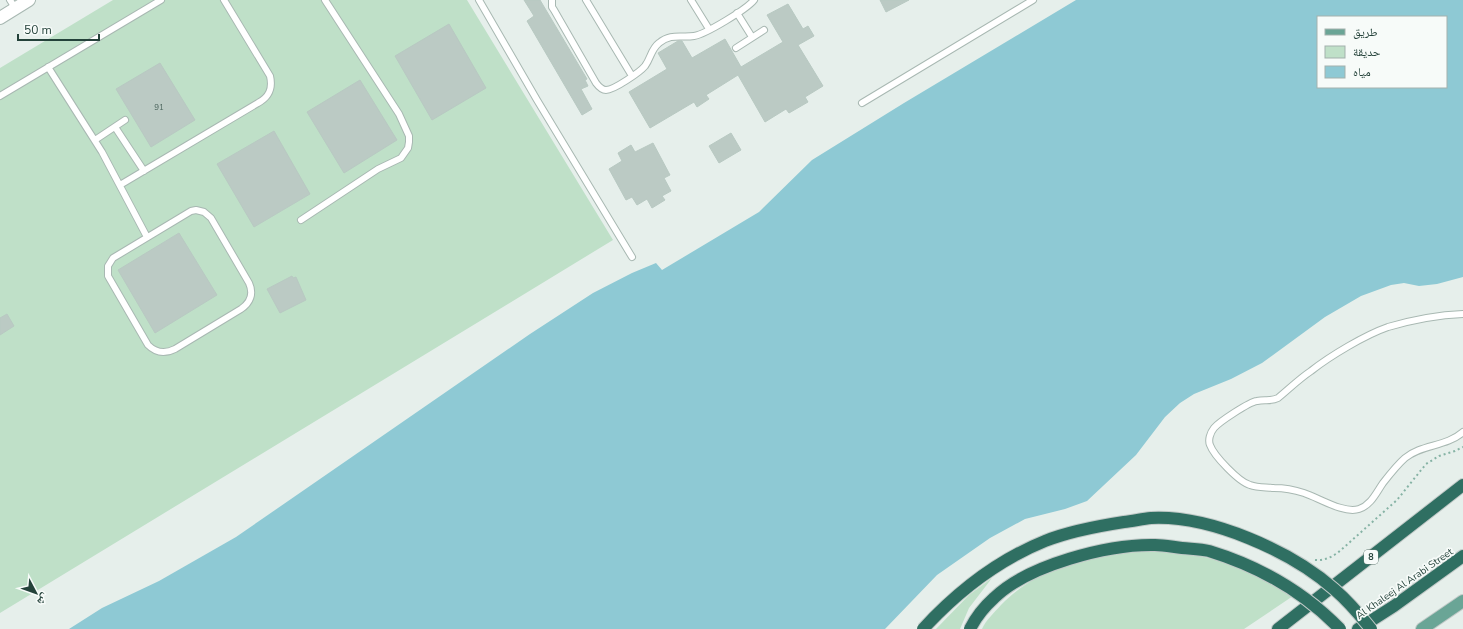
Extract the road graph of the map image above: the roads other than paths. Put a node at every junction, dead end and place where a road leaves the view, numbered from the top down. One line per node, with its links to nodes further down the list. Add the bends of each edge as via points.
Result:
1 (29, 0): 11 (street)
2 (161, 0): 18 (lane)
3 (224, 0): 25 (lane, via 270,76 272,82 268,95 258,104)
4 (325, 0): 27 (lane, via 399,114 409,136 409,142 401,158 372,172)
5 (479, 0): 29 (lane)
6 (552, 0): 19 (lane, via 552,7 598,86 610,89)
7 (586, 0): 19 (lane)
8 (691, 0): 14 (lane)
9 (754, 0): 12 (lane)
10 (1033, 0): 21 (lane)
11 (13, 4): 13 (street)
12 (737, 13): 14 (lane); 16 (lane)
13 (0, 18)
14 (709, 29): 19 (lane, via 694,36 675,36 662,41 652,50 644,67)
15 (764, 30): 16 (lane)
16 (752, 37): 17 (lane)
17 (736, 48)
18 (48, 67): 20 (lane); 24 (lane)
19 (632, 76)
20 (0, 96)
21 (862, 103)
22 (126, 120): 23 (lane)
23 (115, 127): 24 (lane); 25 (lane)
24 (95, 140): 26 (lane)
25 (144, 171): 26 (lane)
26 (120, 185): 28 (lane)
27 (301, 220)
28 (147, 237): 28 (lane, via 192,211 204,212 211,218 251,287 251,296 247,304 170,351 161,352 151,348 107,271 113,258)
29 (632, 257)
30 (1463, 314): 31 (lane, via 1402,324 1360,340 1311,370 1278,398 1252,402 1213,428 1209,442 1212,450 1248,485 1295,490 1354,510 1370,502 1390,474 1410,454 1446,442)
31 (1463, 432)
32 (1463, 485): 35 (highway, 8)
33 (1463, 556): 41 (highway, Al Khaleej Al Arabi Street)
34 (1463, 601): 43 (main road)
35 (1291, 620): 38 (highway); 39 (highway, 8)
36 (923, 629): 42 (highway, bridge, via 962,592 999,564 1045,541 1097,526 1152,518 1184,520 1218,528 1257,542 1300,564 1334,588)
37 (970, 629): 40 (highway, bridge, via 977,616 994,597 1040,569 1068,558 1115,548 1155,545 1207,551 1245,564 1274,578 1307,600)
38 (1268, 629)
39 (1278, 629)
40 (1340, 629)
41 (1358, 629)
42 (1371, 629)
43 (1422, 629)

